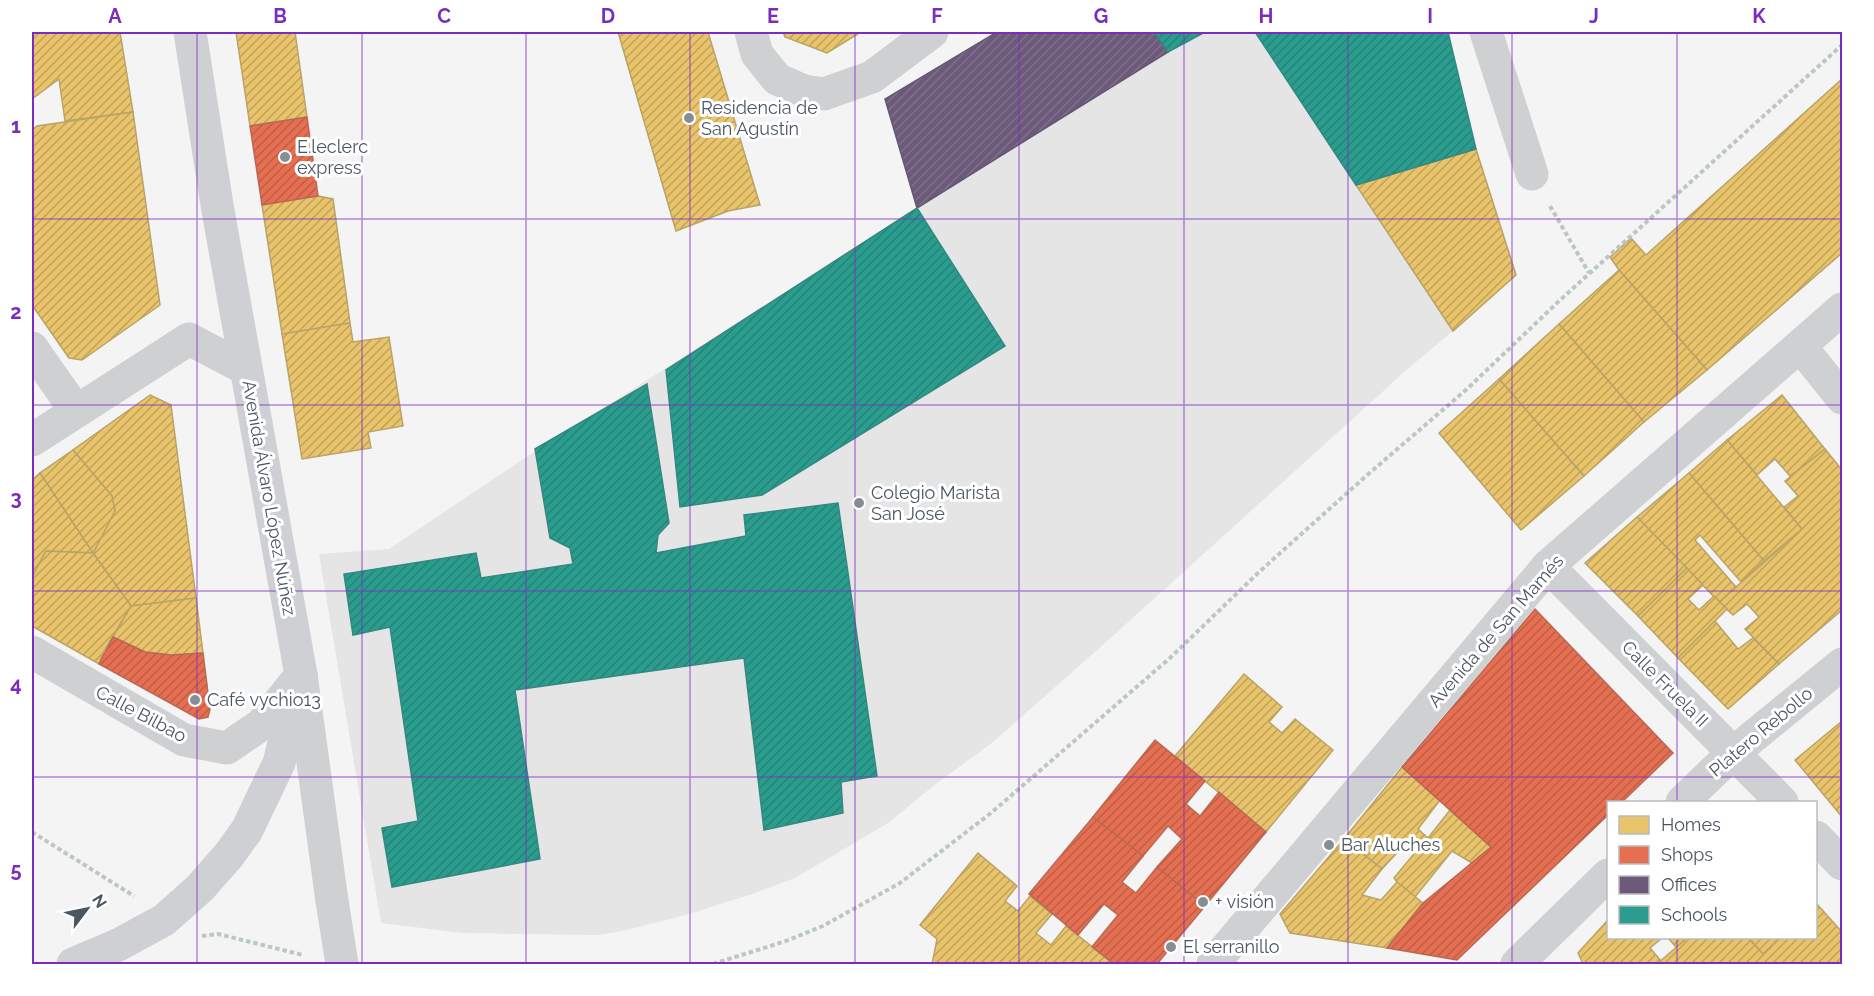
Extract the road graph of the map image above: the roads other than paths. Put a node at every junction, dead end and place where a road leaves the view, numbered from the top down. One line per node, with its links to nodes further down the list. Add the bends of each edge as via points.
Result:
1 (190, 32): 9 (main road, Avenida Álvaro López Núñez)
2 (751, 32): 3 (street, via 758,54 777,80 824,94 872,77)
3 (932, 32)
4 (1486, 32): 5 (street)
5 (1532, 174)
6 (1842, 309): 7 (street, Avenida de San Mamés)
7 (1801, 346): 10 (street); 13 (street, Avenida de San Mamés)
8 (32, 348): 11 (street)
9 (246, 369): 11 (street, via 189,339); 16 (main road, Avenida Álvaro López Núñez)
10 (1842, 398)
11 (75, 411): 12 (street)
12 (32, 440)
13 (1548, 566): 17 (street, Calle Fruela II); 23 (street, Avenida de San Mamés)
14 (32, 652): 16 (street, Calle Bilbao, via 184,740 227,748 262,724)
15 (1842, 664): 17 (street, Platero Rebollo)
16 (301, 675): 24 (main road, bridge, via 279,763 247,831 229,855 164,920); 25 (street, Avenida Álvaro López Núñez, bridge)
17 (1733, 753): 18 (street, Platero Rebollo); 19 (street, Calle Fruela II)
18 (1683, 801)
19 (1781, 801)
20 (1817, 839): 21 (street)
21 (1842, 864)
22 (1607, 876): 26 (street)
23 (1225, 963)
24 (73, 964)
25 (342, 964)
26 (1517, 964)

